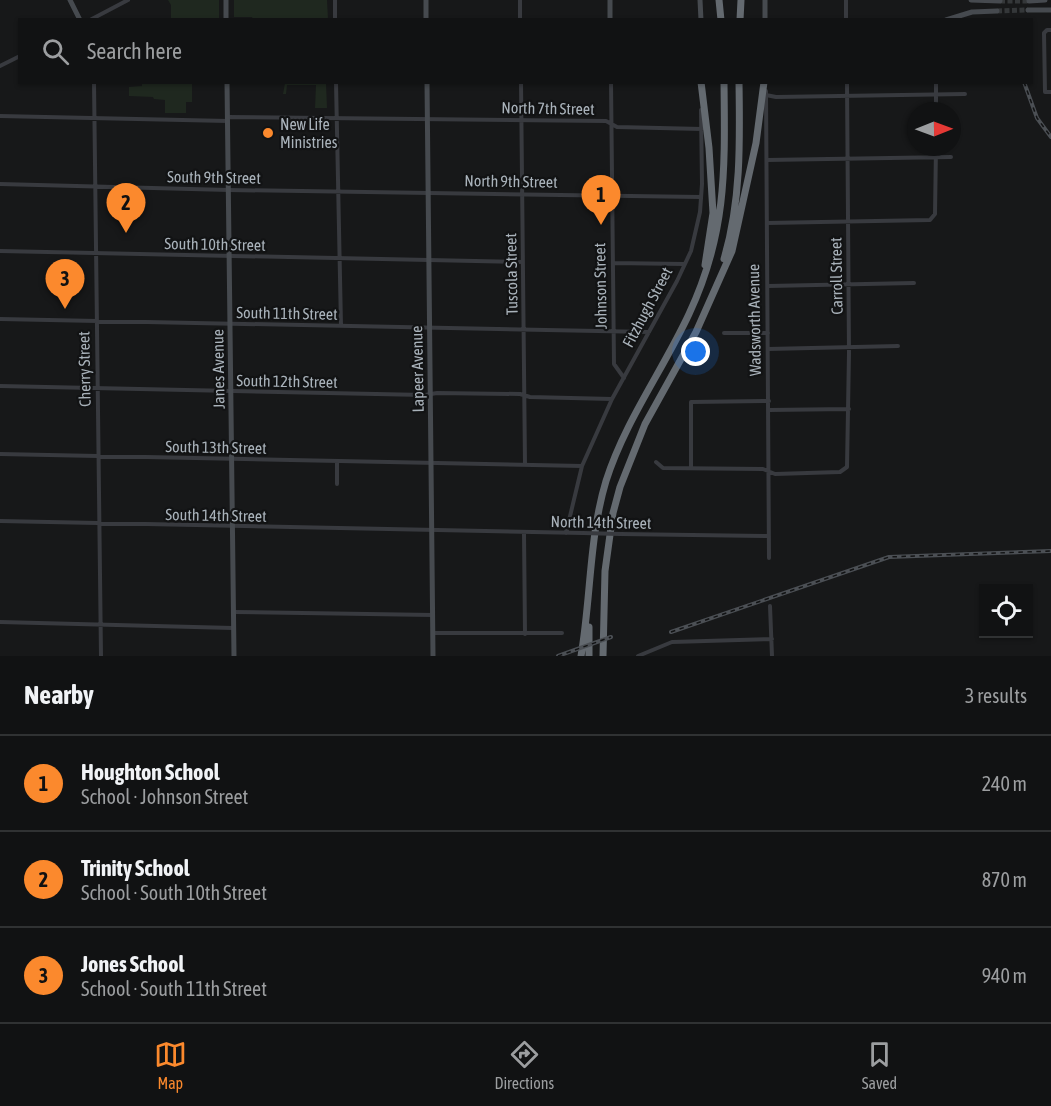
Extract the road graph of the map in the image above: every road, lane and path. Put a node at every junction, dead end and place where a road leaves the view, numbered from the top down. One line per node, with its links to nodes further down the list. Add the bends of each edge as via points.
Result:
1 (70, 0): 20 (street)
2 (128, 0): 21 (street)
3 (226, 0): 22 (street)
4 (335, 0): 23 (street)
5 (426, 0): 24 (street)
6 (520, 0): 25 (street)
7 (610, 0): 26 (street)
8 (700, 0): 27 (street)
9 (721, 0): 28 (highway)
10 (740, 0): 29 (highway)
11 (765, 0): 30 (street)
12 (846, 0): 31 (street)
13 (970, 0): 15 (street)
14 (1045, 0): 16 (street)
15 (1000, 1)
16 (1029, 1)
17 (1028, 9): 18 (street)
18 (1051, 10)
19 (997, 11): 32 (street)
20 (79, 18)
21 (94, 18)
22 (226, 18)
23 (335, 18)
24 (426, 18)
25 (520, 18)
26 (610, 18)
27 (701, 18)
28 (722, 18)
29 (739, 18)
30 (765, 18)
31 (846, 18)
32 (952, 18)
33 (1051, 30): 50 (street, via 1045,31 1045,92)
34 (18, 57): 35 (street)
35 (0, 66)
36 (94, 84): 57 (street, Cherry Street)
37 (227, 84): 59 (street, Janes Avenue)
38 (336, 84): 58 (street)
39 (427, 84): 60 (street, Lapeer Avenue)
40 (521, 84): 61 (street, Tuscola Street)
41 (610, 84): 62 (street, Johnson Street)
42 (701, 84): 63 (street, Fitzhugh Street)
43 (701, 84): 90 (highway, via 713,213)
44 (724, 84): 90 (highway, via 723,198 713,249)
45 (739, 84): 86 (highway, via 738,187)
46 (765, 84): 86 (highway, via 739,223)
47 (765, 84): 53 (street, Wadsworth Avenue)
48 (846, 84): 54 (street, Carroll Street)
49 (936, 84): 51 (street)
50 (1051, 92)
51 (936, 94): 52 (street); 54 (street); 55 (street)
52 (965, 94)
53 (766, 95): 54 (street); 67 (street, Wadsworth Avenue)
54 (847, 97): 66 (street, Carroll Street)
55 (936, 102)
56 (0, 116): 57 (street, North 7th Street)
57 (94, 118): 59 (street, North 7th Street); 69 (street, Cherry Street)
58 (337, 118): 59 (street, North 7th Street); 60 (street, North 7th Street); 71 (street)
59 (228, 119): 70 (street, Janes Avenue)
60 (428, 119): 61 (street, North 7th Street); 72 (street, Lapeer Avenue)
61 (521, 120): 62 (street, North 7th Street); 73 (street, Tuscola Street)
62 (611, 124): 63 (street, North 7th Street); 74 (street, Johnson Street)
63 (702, 129): 75 (street, Fitzhugh Street)
64 (936, 157): 65 (street); 66 (street); 76 (street, via 934,217 930,220)
65 (951, 157)
66 (847, 159): 67 (street); 76 (street, Carroll Street)
67 (767, 160): 77 (street, Wadsworth Avenue)
68 (0, 184): 69 (street, South 9th Street)
69 (95, 186): 70 (street, South 9th Street); 79 (street, Cherry Street)
70 (230, 189): 71 (street, South 9th Street); 80 (street, Janes Avenue)
71 (338, 191): 72 (street, South 9th Street); 81 (street)
72 (428, 192): 73 (street, North 9th Street); 82 (street, Lapeer Avenue)
73 (522, 194): 74 (street, North 9th Street); 83 (street, Tuscola Street)
74 (612, 195): 75 (street, North 9th Street); 84 (street, Johnson Street)
75 (701, 197): 85 (street, Fitzhugh Street, via 696,233)
76 (847, 221): 77 (street); 88 (street, Carroll Street)
77 (767, 224): 89 (street, Wadsworth Avenue)
78 (0, 251): 79 (street, South 10th Street)
79 (96, 254): 80 (street, South 10th Street); 92 (street, Cherry Street)
80 (230, 257): 81 (street, South 10th Street); 93 (street, Janes Avenue)
81 (339, 259): 82 (street, South 10th Street); 94 (street)
82 (429, 261): 83 (street, South 10th Street); 95 (street, Lapeer Avenue)
83 (523, 261): 96 (street, Tuscola Street)
84 (613, 263): 85 (street); 97 (street, Johnson Street)
85 (685, 264): 98 (street, Fitzhugh Street)
86 (718, 282): 149 (highway, via 696,332 645,424 620,488 605,571)
87 (914, 283): 88 (street)
88 (848, 284): 89 (street); 102 (street, Carroll Street)
89 (768, 286): 100 (street, Wadsworth Avenue)
90 (699, 291): 133 (highway, via 615,455 599,505)
91 (0, 319): 92 (street, South 11th Street)
92 (97, 321): 93 (street, South 11th Street); 106 (street, Cherry Street)
93 (231, 324): 94 (street, South 11th Street); 107 (street, Janes Avenue)
94 (341, 326): 95 (street, South 11th Street)
95 (430, 328): 96 (street, South 11th Street); 108 (street, Lapeer Avenue)
96 (524, 329): 97 (street, South 11th Street); 109 (street, Tuscola Street)
97 (614, 331): 98 (street, South 11th Street); 104 (street, Johnson Street, via 614,364)
98 (649, 332): 104 (street, Fitzhugh Street)
99 (724, 333): 100 (street)
100 (768, 333): 103 (street, Wadsworth Avenue)
101 (898, 346): 102 (street)
102 (849, 347): 103 (street); 112 (street, Carroll Street)
103 (768, 349): 111 (street, Wadsworth Avenue)
104 (624, 378): 110 (street, Fitzhugh Street)
105 (0, 386): 106 (street, South 12th Street)
106 (98, 389): 107 (street, South 12th Street); 115 (street, Cherry Street)
107 (232, 392): 108 (street, South 12th Street); 116 (street, Janes Avenue)
108 (430, 393): 109 (street, South 12th Street); 119 (street, Lapeer Avenue)
109 (525, 396): 110 (street, South 12th Street); 120 (street, Tuscola Street)
110 (612, 399): 121 (street, Fitzhugh Street)
111 (769, 401): 113 (street, Wadsworth Avenue); 122 (street, via 691,402)
112 (849, 409): 113 (street); 123 (street, Carroll Street, via 846,470)
113 (769, 410): 123 (street, Wadsworth Avenue)
114 (0, 454): 115 (street, South 13th Street)
115 (98, 456): 116 (street, South 13th Street); 126 (street, Cherry Street)
116 (232, 460): 117 (street, South 13th Street); 127 (street, Janes Avenue)
117 (337, 462): 119 (street, South 13th Street); 124 (street)
118 (656, 462): 122 (street, via 663,468)
119 (431, 463): 120 (street, South 13th Street); 128 (street, Lapeer Avenue)
120 (525, 464): 121 (street, South 13th Street)
121 (582, 466): 130 (street, Fitzhugh Street)
122 (691, 468): 123 (street)
123 (769, 472): 131 (street, Wadsworth Avenue)
124 (337, 484)
125 (0, 521): 126 (street, South 14th Street)
126 (99, 524): 127 (street, South 14th Street); 138 (street, Cherry Street)
127 (233, 528): 128 (street, South 14th Street); 135 (street, Janes Avenue)
128 (432, 531): 129 (street, North 14th Street); 136 (street, Lapeer Avenue)
129 (524, 533): 130 (street, North 14th Street); 142 (street)
130 (566, 533): 131 (street, North 14th Street, bridge)
131 (769, 536): 132 (street, Wadsworth Avenue)
132 (769, 558)
133 (588, 606): 147 (highway); 148 (highway)
134 (770, 606): 143 (street)
135 (234, 612): 136 (street); 139 (street, Janes Avenue)
136 (433, 615): 140 (street, Lapeer Avenue)
137 (0, 622): 138 (street)
138 (100, 625): 139 (street); 144 (street, Cherry Street)
139 (234, 628): 145 (street, Janes Avenue)
140 (434, 633): 142 (street); 146 (street, Lapeer Avenue)
141 (562, 633): 142 (street)
142 (525, 634)
143 (772, 639): 150 (street, via 672,642); 151 (street)
144 (101, 656)
145 (234, 656)
146 (433, 656)
147 (580, 656)
148 (589, 656)
149 (603, 656)
150 (638, 656)
151 (772, 656)

